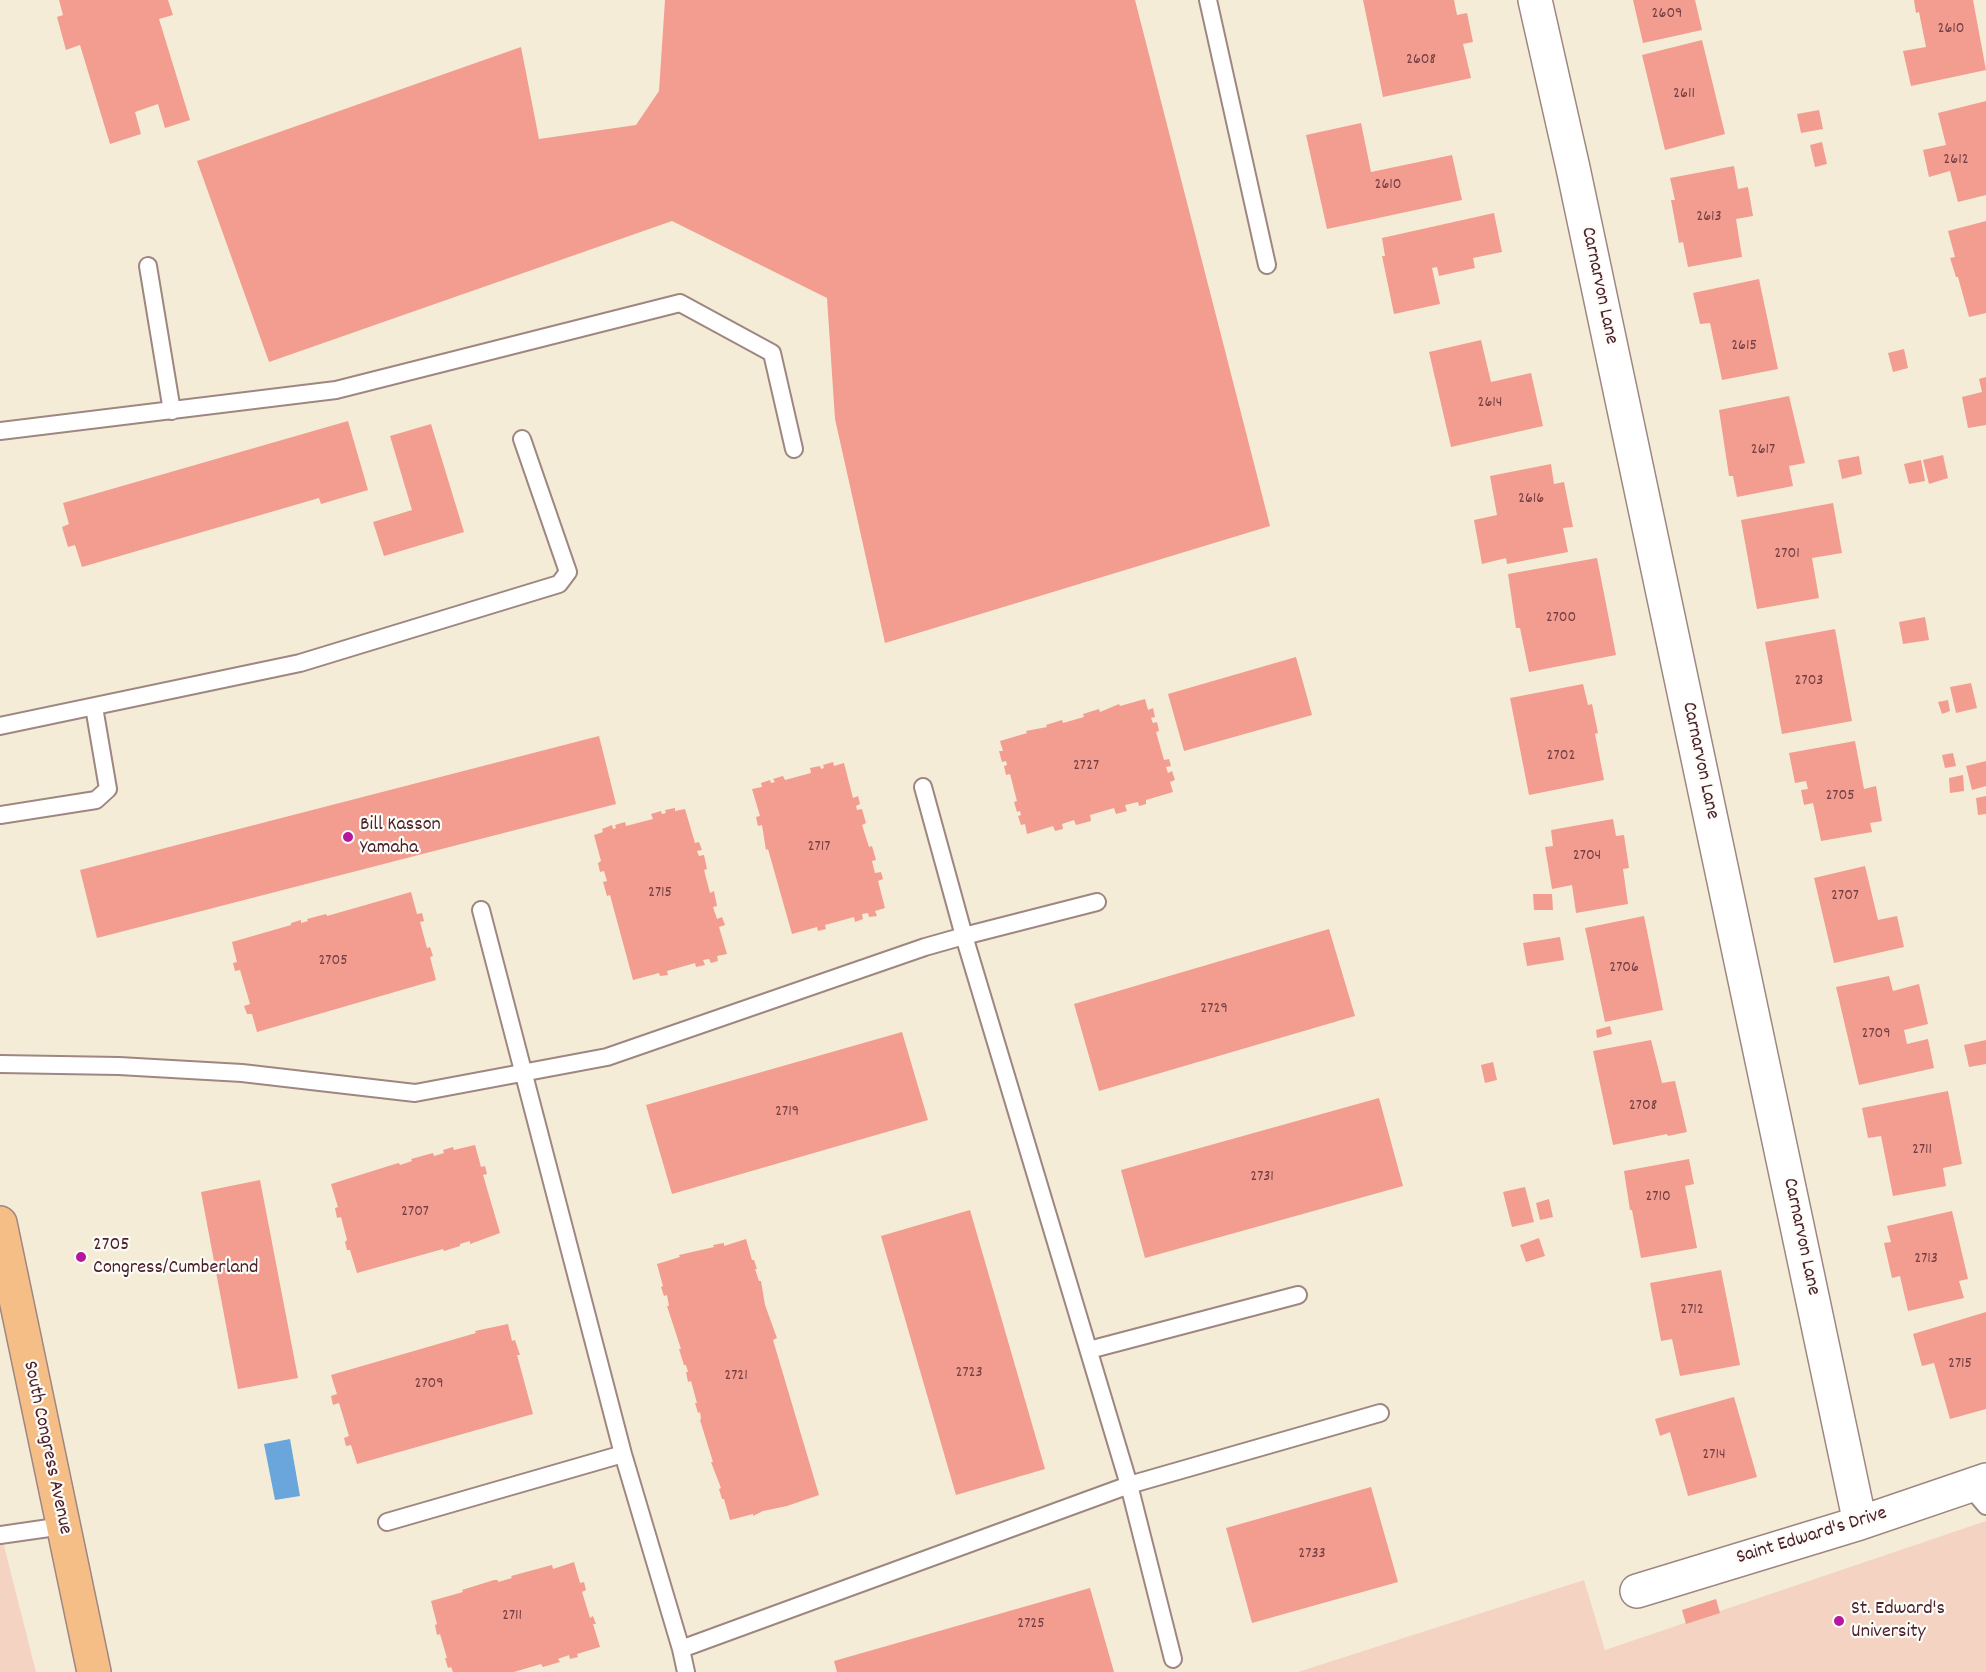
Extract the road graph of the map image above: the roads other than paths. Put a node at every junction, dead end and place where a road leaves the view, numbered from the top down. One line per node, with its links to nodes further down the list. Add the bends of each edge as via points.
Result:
1 (1208, 0): 3 (lane)
2 (1536, 0): 26 (street, Carnarvon Lane)
3 (1268, 264)
4 (148, 266): 5 (lane)
5 (172, 411): 6 (lane); 8 (lane, via 336,390 680,303 772,353)
6 (0, 431)
7 (522, 439): 9 (lane, via 568,572 559,584 300,663)
8 (794, 449)
9 (94, 707): 10 (lane); 12 (lane, via 108,789 96,800)
10 (0, 726)
11 (923, 787): 15 (lane)
12 (0, 815)
13 (1097, 902): 15 (lane)
14 (480, 910): 17 (lane)
15 (964, 936): 17 (lane, via 607,1057); 20 (lane)
16 (0, 1064): 17 (lane, via 242,1073 415,1093)
17 (523, 1072): 22 (lane)
18 (0, 1223): 27 (main road, South Congress Avenue)
19 (1298, 1295): 20 (lane)
20 (1089, 1350): 23 (lane)
21 (1380, 1413): 23 (lane)
22 (623, 1454): 25 (lane); 30 (lane)
23 (1129, 1485): 30 (lane); 31 (lane)
24 (1980, 1490): 26 (street, Saint Edward's Drive)
25 (387, 1522)
26 (1860, 1523): 29 (street, Saint Edward's Drive)
27 (63, 1526): 28 (lane); 32 (main road, South Congress Avenue)
28 (0, 1535)
29 (1637, 1591)
30 (681, 1649): 33 (lane)
31 (1173, 1659)
32 (94, 1672)
33 (686, 1672)

